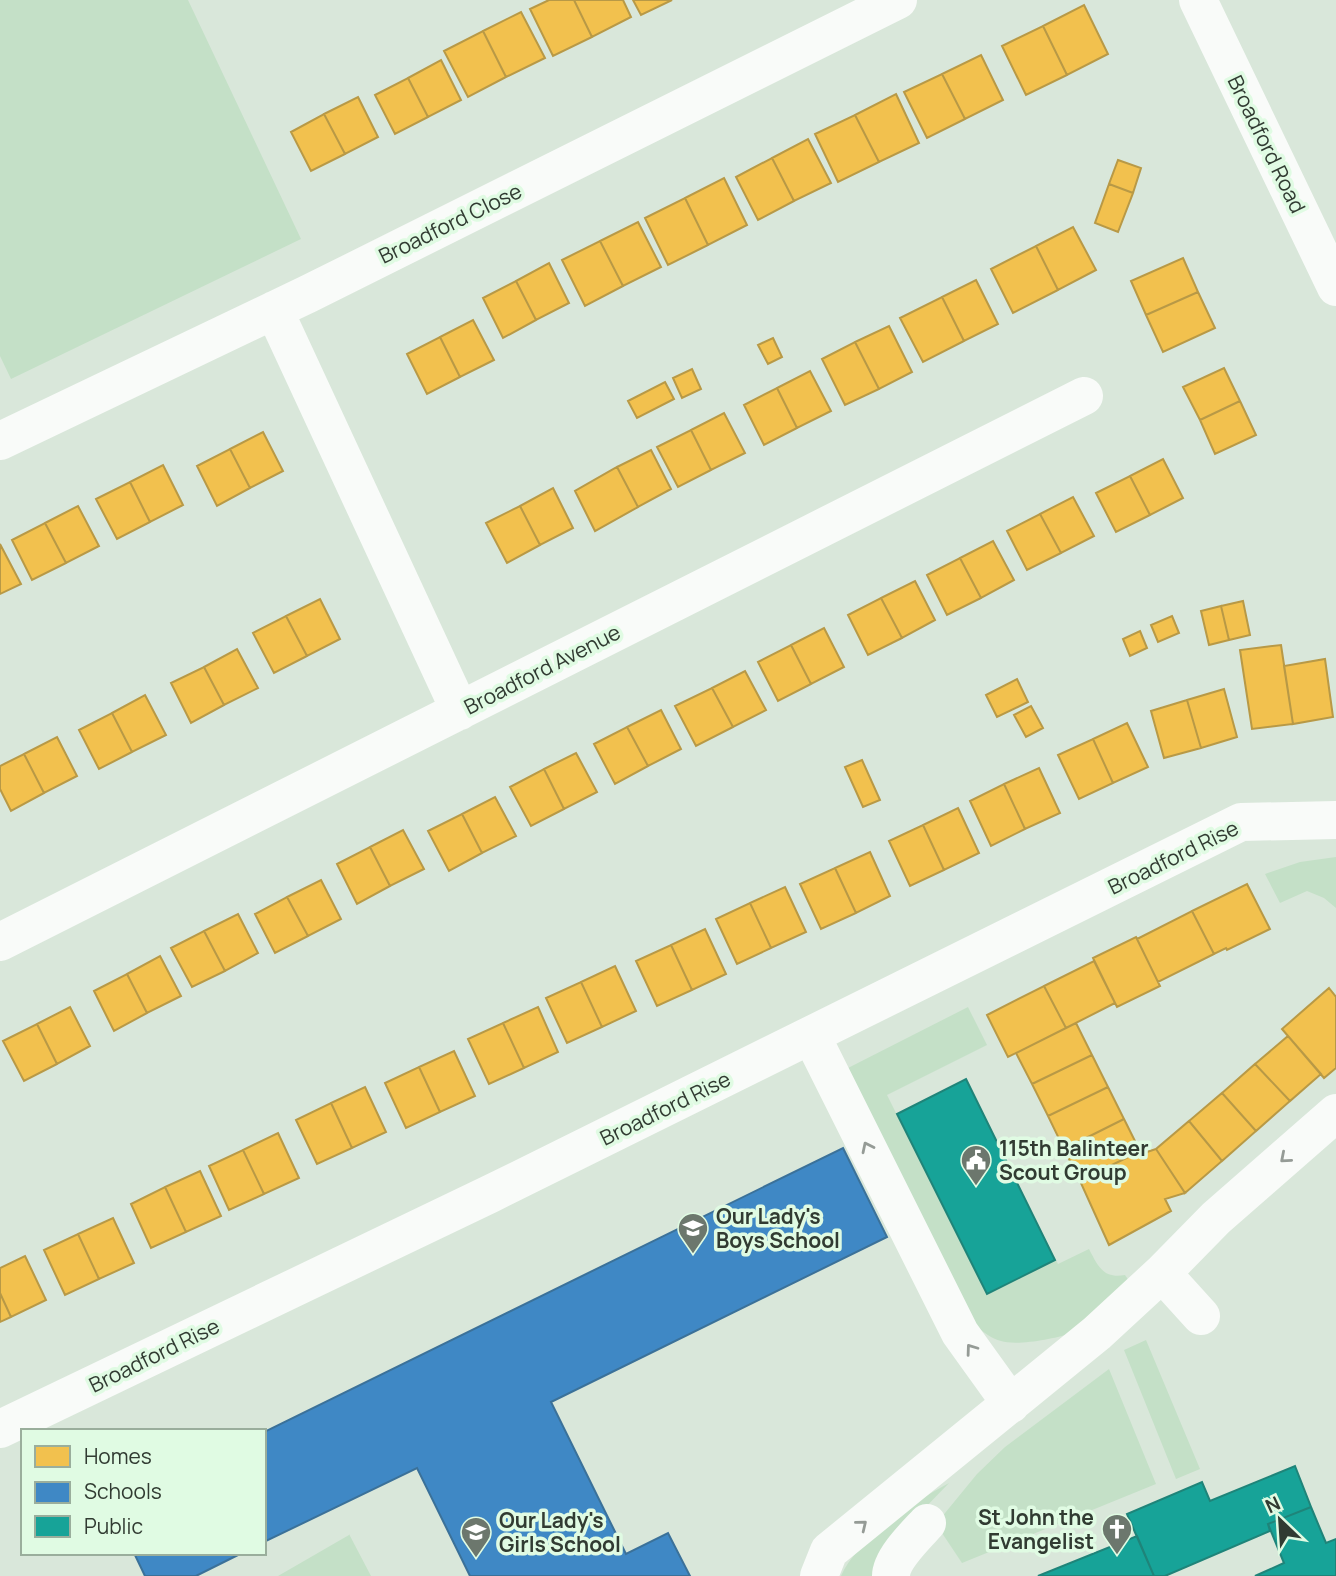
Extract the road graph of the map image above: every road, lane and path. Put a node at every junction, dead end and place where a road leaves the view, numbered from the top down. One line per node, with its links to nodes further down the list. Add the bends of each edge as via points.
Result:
1 (898, 0): 4 (street, Broadford Close)
2 (1198, 0): 3 (street, Broadford Road)
3 (1336, 287)
4 (274, 310): 6 (street, Broadford Close); 7 (street)
5 (1084, 396): 7 (street, Broadford Avenue)
6 (0, 441)
7 (460, 711): 9 (street, Broadford Avenue)
8 (1336, 820): 10 (street, Broadford Rise, via 1241,822)
9 (0, 942)
10 (811, 1035): 14 (street, one-way to 10, via 960,1333); 15 (street, Broadford Rise)
11 (1336, 1113): 12 (street, one-way to 12, via 1216,1219)
12 (1163, 1273): 13 (street); 14 (street)
13 (1201, 1316)
14 (1011, 1404): 17 (street, one-way to 14, via 829,1551)
15 (0, 1429)
16 (927, 1523): 18 (street, via 906,1546)
17 (819, 1576)
18 (891, 1576)

